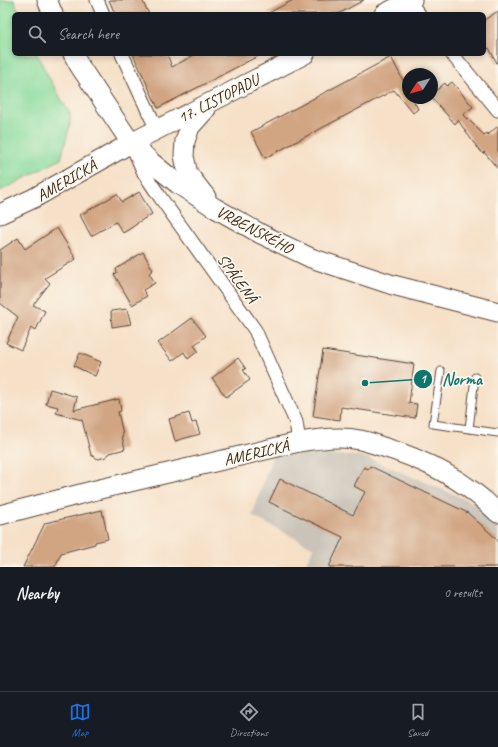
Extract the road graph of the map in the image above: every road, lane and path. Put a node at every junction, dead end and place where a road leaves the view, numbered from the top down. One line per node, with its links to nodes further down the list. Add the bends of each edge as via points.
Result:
1 (47, 0): 4 (street)
2 (97, 0): 5 (street)
3 (412, 4): 6 (street)
4 (52, 12)
5 (103, 12)
6 (390, 12)
7 (74, 56): 14 (street, VRBENSKÉHO)
8 (123, 56): 13 (street)
9 (301, 56): 11 (street, 17. LISTOPADU)
10 (454, 56): 12 (street)
11 (219, 98): 13 (street, 17. LISTOPADU); 15 (street, via 190,127 184,153 188,174)
12 (498, 110)
13 (157, 130): 14 (street, 17. LISTOPADU)
14 (131, 142): 15 (street, VRBENSKÉHO, via 150,162 178,184); 16 (street, AMERICKÁ, via 34,198); 22 (street, SPÁLENÁ, via 153,188 255,330 296,422)
15 (214, 207): 17 (street, VRBENSKÉHO, via 261,234 311,258 393,286)
16 (0, 214)
17 (498, 312)
18 (441, 372): 20 (lane, via 433,424)
19 (475, 377): 20 (lane)
20 (469, 430): 21 (lane)
21 (498, 433)
22 (300, 442): 23 (street, AMERICKÁ, via 332,438 360,440 403,452 440,469); 24 (street, AMERICKÁ)
23 (496, 507)
24 (0, 515)

